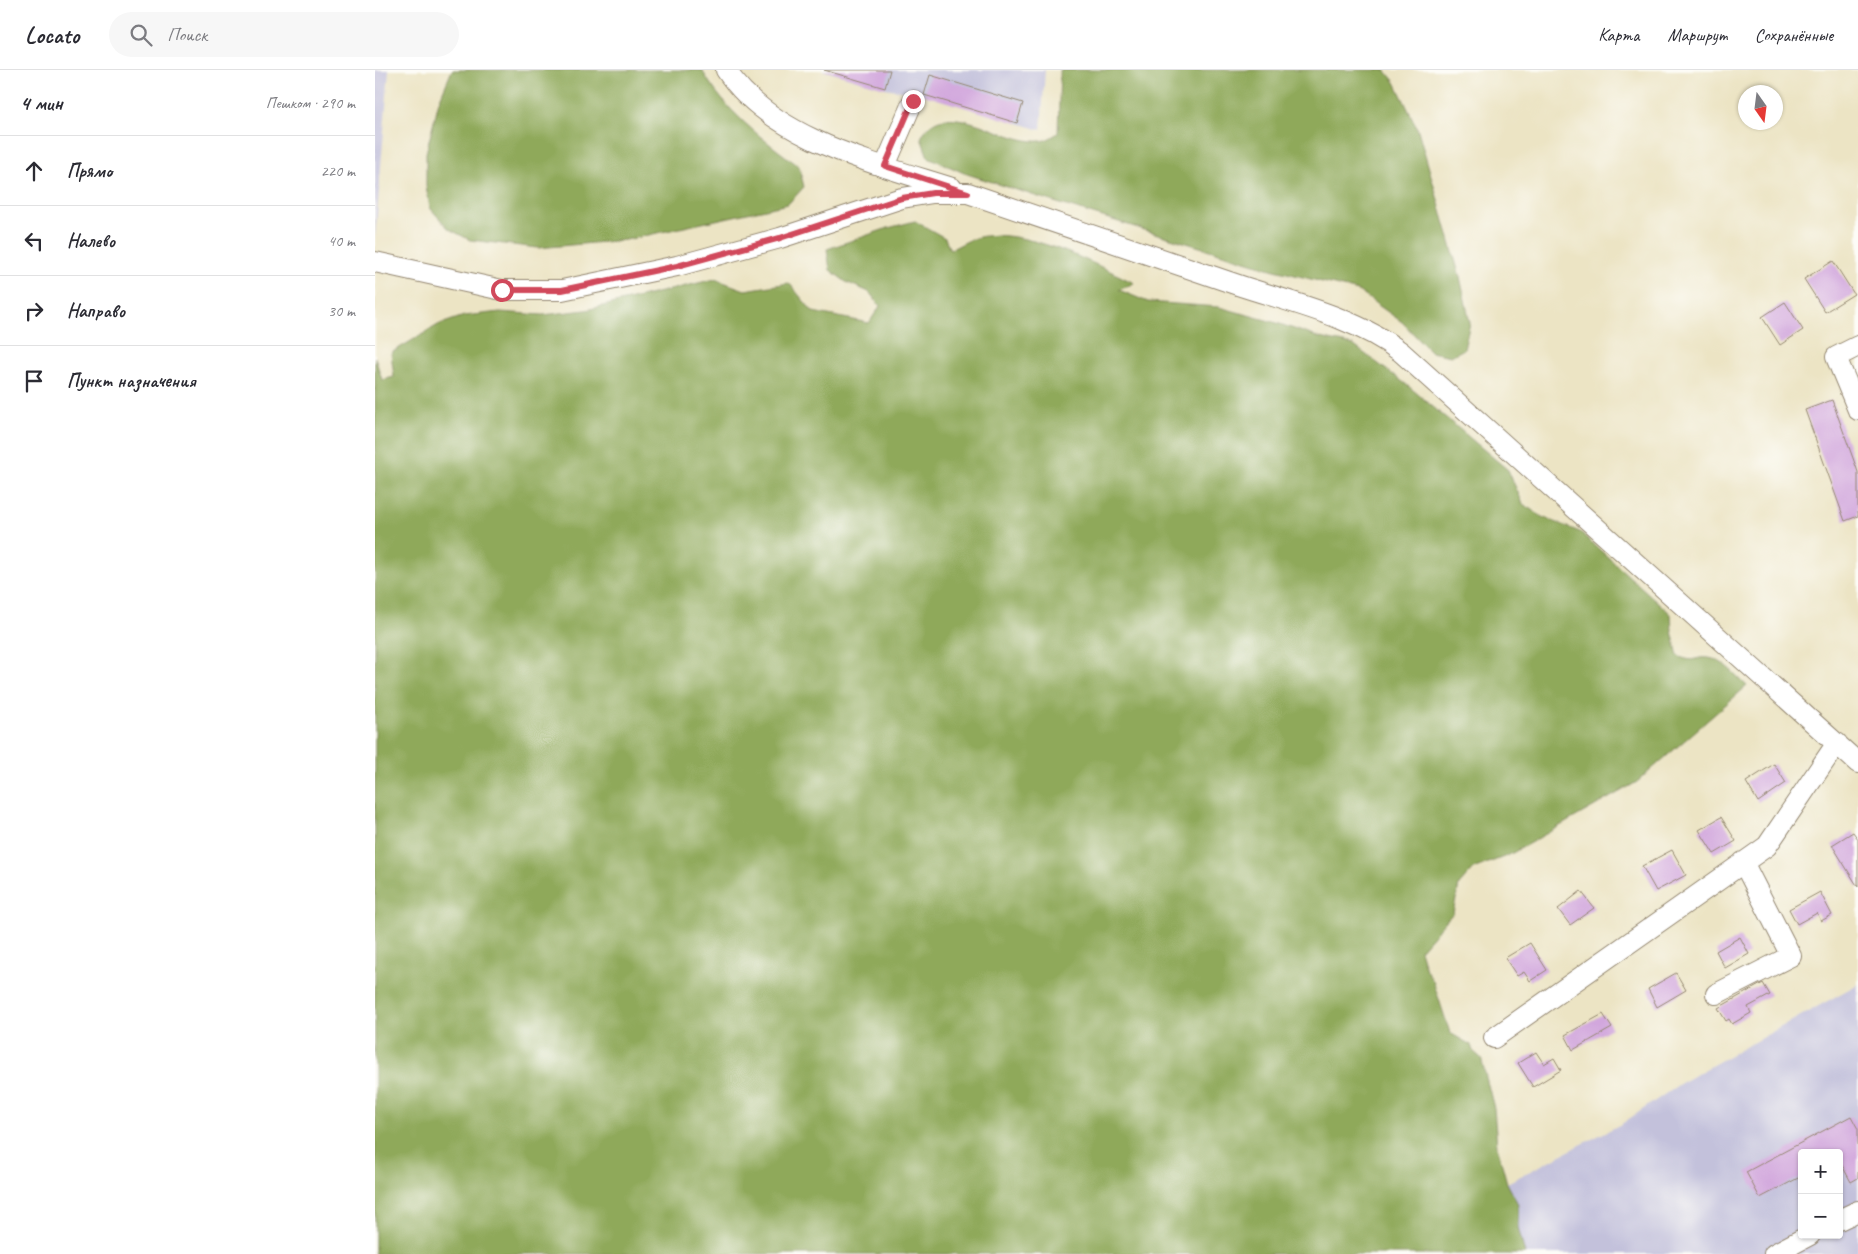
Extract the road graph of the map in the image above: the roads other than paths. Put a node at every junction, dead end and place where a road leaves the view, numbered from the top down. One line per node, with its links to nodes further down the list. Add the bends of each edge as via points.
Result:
1 (726, 70): 3 (street, via 735,85 762,110 819,142)
2 (913, 101): 3 (street)
3 (885, 166): 4 (street)
4 (968, 193): 5 (street, via 933,193 902,198 780,238 677,266 562,290 502,290); 8 (street, via 1363,328 1385,339)
5 (375, 261)
6 (1858, 346): 7 (street, via 1836,357)
7 (1858, 410)
8 (1837, 743): 9 (street); 10 (street, via 1767,846)
9 (1858, 763)
10 (1743, 862): 11 (street, via 1791,956); 12 (street)
11 (1716, 994)
12 (1494, 1038)
13 (1858, 1211): 14 (street)
14 (1843, 1218)
15 (1803, 1239): 16 (street)
16 (1774, 1254)

